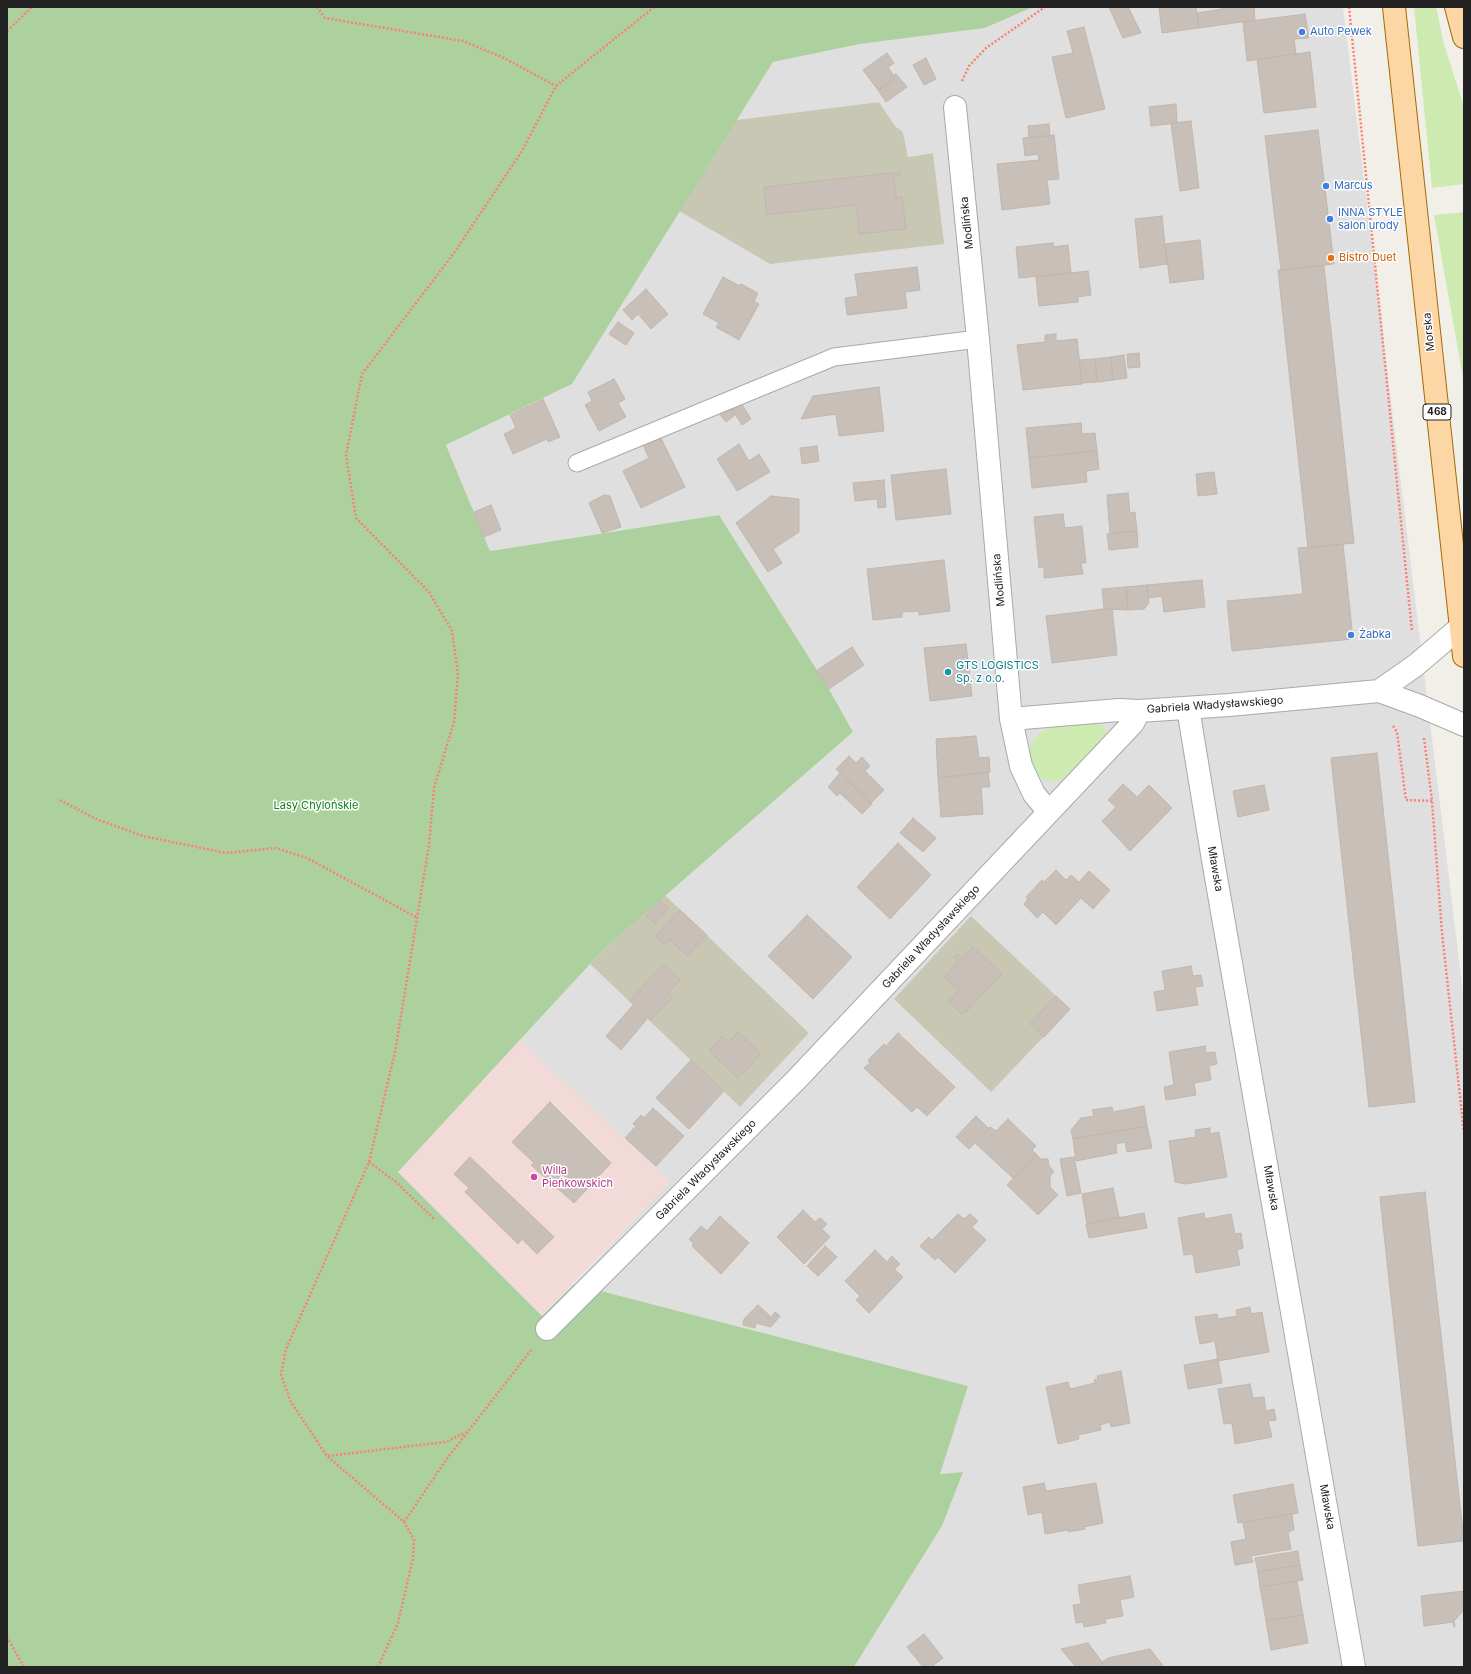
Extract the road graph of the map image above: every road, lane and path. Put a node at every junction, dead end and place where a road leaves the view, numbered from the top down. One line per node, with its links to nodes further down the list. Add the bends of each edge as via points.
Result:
1 (32, 7): 8 (path)
2 (317, 7): 10 (path, via 325,18 463,41 504,58)
3 (654, 7): 10 (path)
4 (1046, 7): 11 (path, via 986,48 970,66 961,84)
5 (1349, 7): 12 (path)
6 (1394, 7): 15 (main road, Morska / 468)
7 (1456, 7): 9 (main road)
8 (7, 31)
9 (1464, 37)
10 (556, 86): 26 (path, via 522,151 454,253 362,374 346,455 356,518 429,592 452,631 458,674 454,722 434,788 429,845)
11 (955, 107): 13 (street, Modlińska)
12 (1369, 202)
13 (978, 339): 14 (lane, via 834,357); 20 (street, Modlińska)
14 (577, 462)
15 (1462, 625): 16 (main road, Morska / 468); 17 (street, via 1416,665)
16 (1464, 656)
17 (1379, 691): 18 (street, Gabriela Władysławskiego); 22 (street, Gabriela Władysławskiego)
18 (1188, 708): 19 (street, Gabriela Władysławskiego); 36 (street, Mławska)
19 (1139, 710): 20 (street); 25 (street, Gabriela Władysławskiego, via 1132,723)
20 (1011, 719): 25 (street, Modlińska, via 1021,766 1034,794)
21 (1391, 724): 24 (path, via 1397,732 1406,800)
22 (1464, 726)
23 (60, 800): 26 (path, via 96,819 143,836 226,853 276,848 307,858)
24 (1432, 801)
25 (1049, 812): 29 (street, Gabriela Władysławskiego, via 796,1080)
26 (416, 917): 27 (path, via 396,1052)
27 (369, 1162): 28 (path, via 396,1182); 31 (path, via 286,1349 281,1375 291,1402)
28 (434, 1219)
29 (547, 1329): 30 (path)
30 (468, 1431): 31 (path, via 445,1442); 32 (path)
31 (327, 1456): 32 (path)
32 (404, 1522): 35 (path, via 414,1540 413,1558 398,1623)
33 (7, 1638): 34 (path)
34 (24, 1667)
35 (378, 1667)
36 (1354, 1667)

